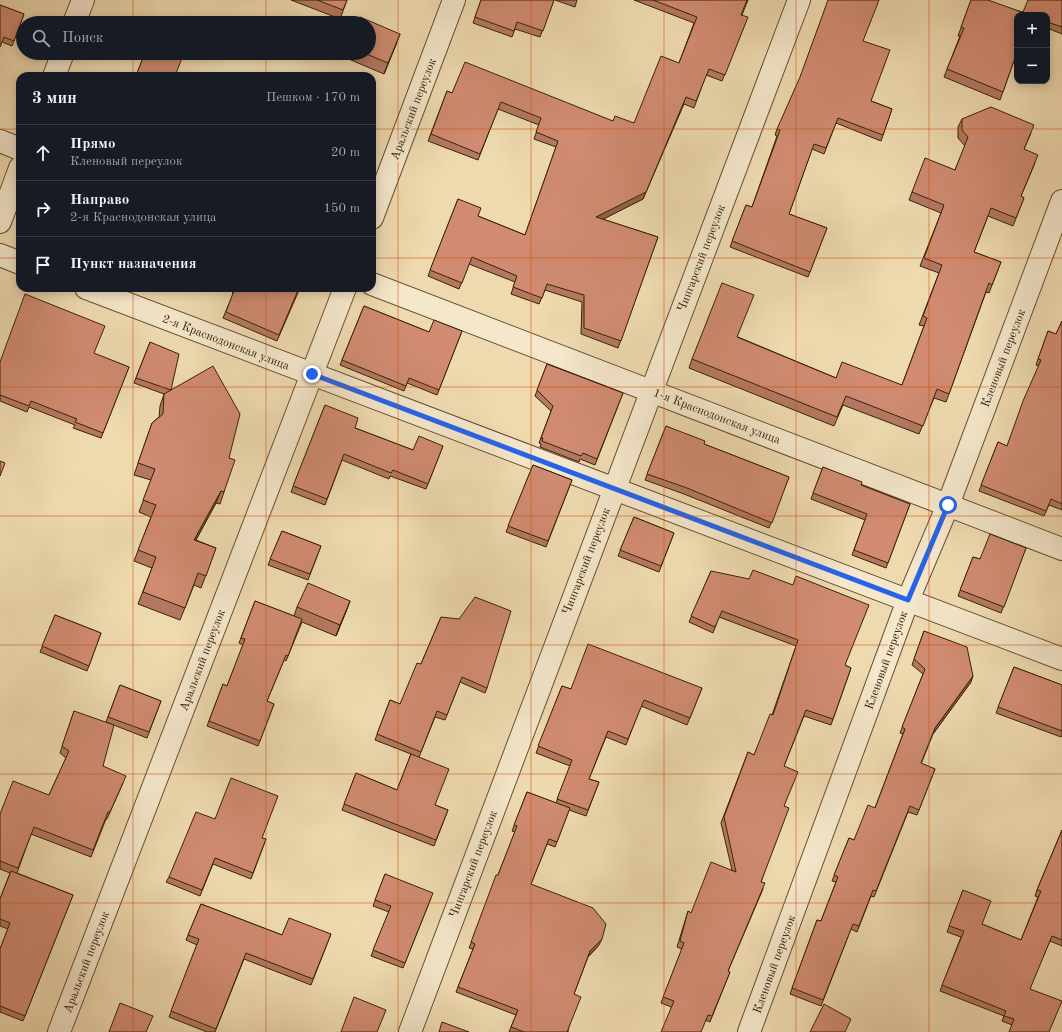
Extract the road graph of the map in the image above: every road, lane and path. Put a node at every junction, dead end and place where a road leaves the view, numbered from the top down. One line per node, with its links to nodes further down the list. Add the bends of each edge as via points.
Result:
1 (83, 0): 4 (street)
2 (454, 0): 11 (street, Аральский переулок)
3 (799, 0): 19 (street, Чингарский переулок)
4 (77, 16)
5 (60, 60): 6 (street)
6 (56, 72)
7 (0, 141): 8 (street)
8 (16, 147)
9 (16, 179): 12 (street)
10 (1062, 201): 21 (street, Кленовый переулок)
11 (376, 207)
12 (0, 222)
13 (0, 255): 14 (street)
14 (16, 261)
15 (376, 286): 19 (street, 1-я Краснодонская улица)
16 (97, 292): 18 (street, 2-я Краснодонская улица)
17 (343, 292): 18 (street, Аральский переулок)
18 (312, 374): 20 (street, 2-я Краснодонская улица); 25 (street, Аральский переулок)
19 (651, 391): 20 (street, Чингарский переулок); 21 (street, 1-я Краснодонская улица)
20 (613, 488): 23 (street, 2-я Краснодонская улица); 26 (street, Чингарский переулок)
21 (948, 505): 22 (street, 1-я Краснодонская улица); 23 (street, Кленовый переулок)
22 (1062, 549)
23 (908, 600): 24 (street, 2-я Краснодонская улица); 27 (street, Кленовый переулок)
24 (1062, 659)
25 (59, 1032)
26 (410, 1032)
27 (749, 1032)

